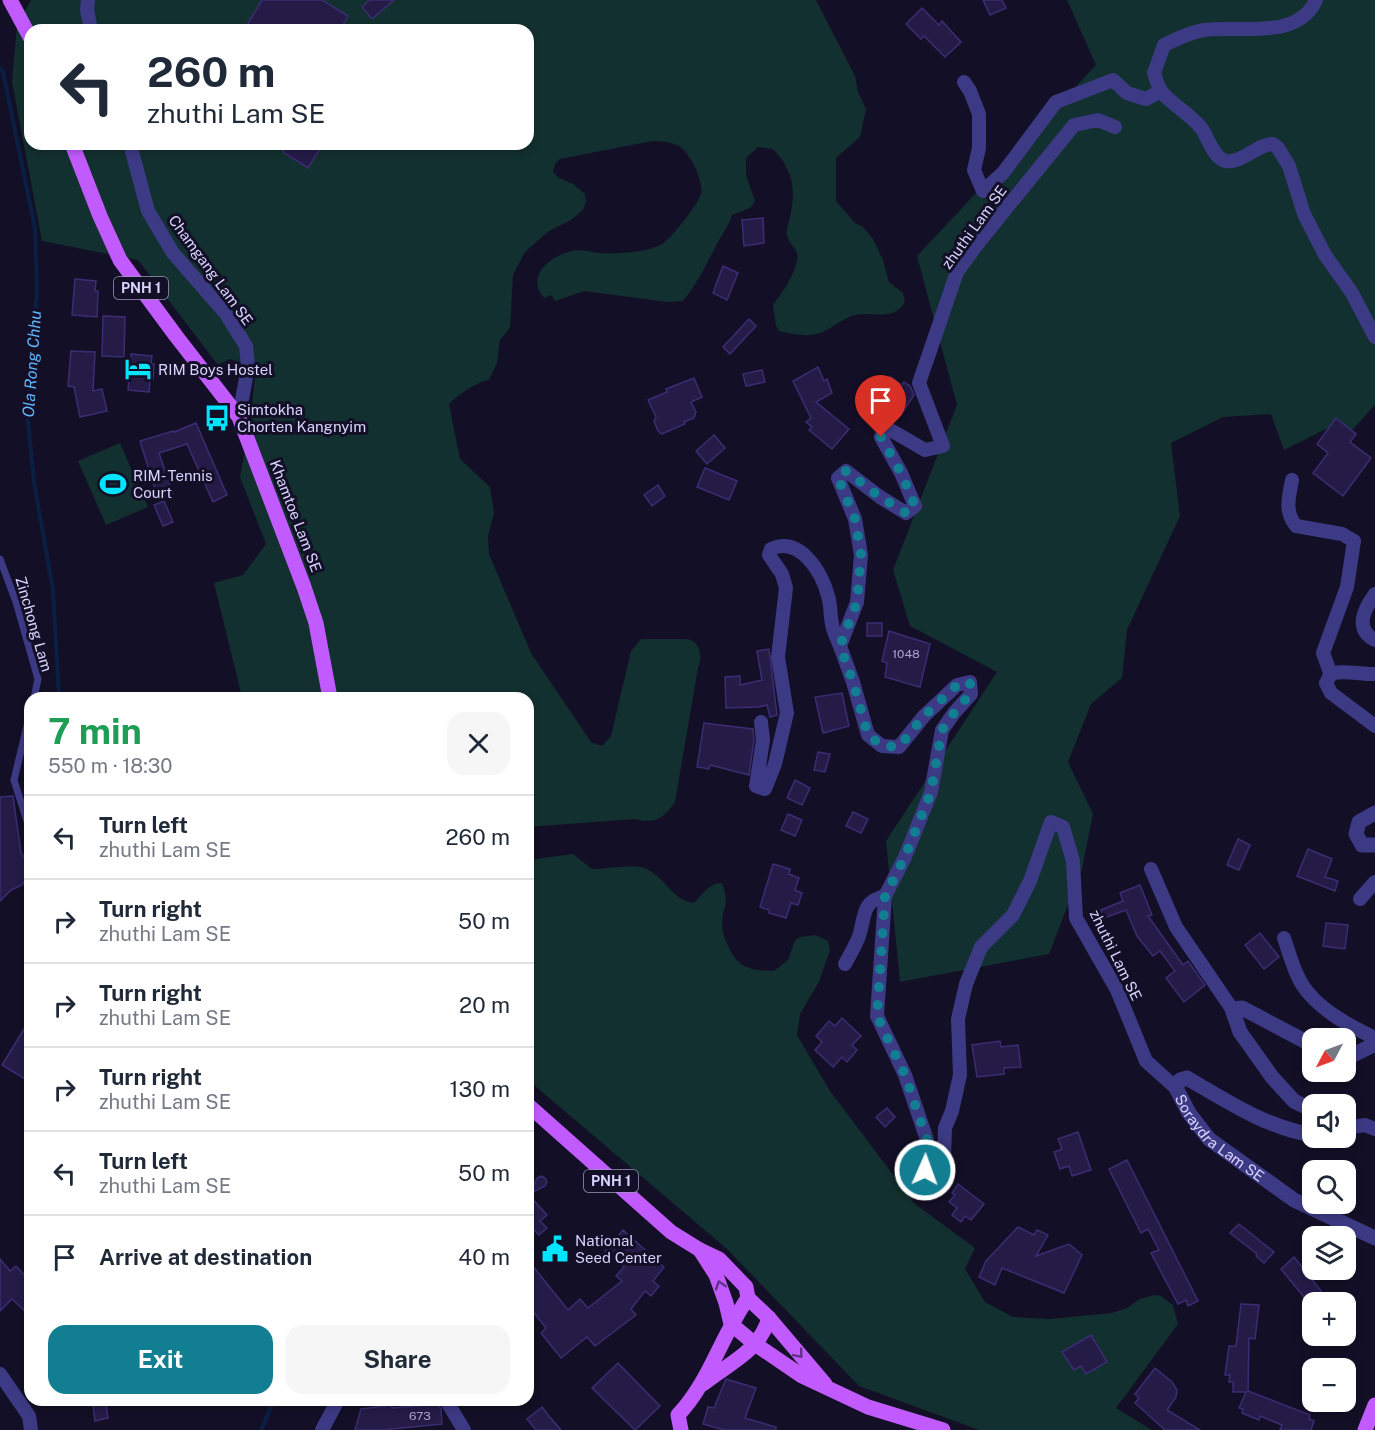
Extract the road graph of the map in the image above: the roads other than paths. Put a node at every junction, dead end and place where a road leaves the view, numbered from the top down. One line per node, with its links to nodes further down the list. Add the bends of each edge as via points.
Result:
1 (10, 0): 5 (main road)
2 (88, 0): 4 (street)
3 (1316, 0): 7 (street, via 1293,24 1204,30 1164,45 1154,73)
4 (90, 24)
5 (24, 26)
6 (964, 82): 7 (street, via 979,114 974,170 982,191 1003,173 1056,102 1113,80 1127,93 1146,99)
7 (1161, 91): 11 (street, via 1194,119 1224,161 1235,160 1267,144 1278,148 1324,255 1352,293)
8 (1115, 127): 17 (street, zhuthi Lam SE, via 1098,120 1074,125 957,272 919,383 943,446 925,450 887,428 881,437 915,506 906,513 846,471 838,478 855,519 861,555 857,602)
9 (74, 150): 12 (main road, Khamtoe Lam SE / PNH 1, via 120,260)
10 (132, 150): 12 (street, Chamgang Lam SE, via 148,211 174,253 226,314 246,346 248,366)
11 (1375, 338)
12 (238, 417): 21 (main road, Khamtoe Lam SE / PNH 1, via 304,587 318,633)
13 (1292, 480): 19 (street, via 1289,518 1296,526 1342,534 1354,541 1347,587 1323,653)
14 (0, 559): 20 (lane, Zinchong Lam, via 38,679)
15 (1375, 594): 16 (street, via 1362,617 1364,629)
16 (1375, 640)
17 (840, 646): 22 (street, via 832,627 828,595 812,561 791,546 771,549 769,555 786,588 778,657 787,713 765,789 756,786 763,740); 30 (street, zhuthi Lam SE, via 868,735 882,746 899,747 957,685 970,682 970,694 942,730 931,792)
18 (1375, 674): 19 (street, via 1339,671)
19 (1331, 675): 23 (street, via 1326,684 1332,693)
20 (35, 692)
21 (329, 692)
22 (761, 722)
23 (1375, 726)
24 (24, 738): 25 (lane, via 14,780)
25 (24, 812)
26 (1375, 813): 27 (street, via 1359,822 1356,834 1362,845)
27 (1375, 845)
28 (1151, 869): 34 (street, via 1176,927)
29 (1375, 882): 31 (street)
30 (885, 896): 33 (street, via 865,908 860,934); 39 (street, zhuthi Lam SE, via 877,1016 905,1075 927,1140 925,1170 936,1173 944,1158 945,1128 960,1075 958,1019 966,984 981,947 1013,915 1051,822 1063,827 1073,861 1076,918 1117,990 1146,1061)
31 (1360, 899)
32 (1284, 938): 35 (street, via 1305,990 1348,1025)
33 (845, 964)
34 (1232, 1009): 36 (street, via 1242,1008); 40 (street, via 1240,1032 1272,1077)
35 (1375, 1038)
36 (1302, 1040)
37 (1375, 1044): 38 (street)
38 (1356, 1054)
39 (1176, 1088): 44 (street, Soraydra Lam SE, via 1180,1080 1187,1078 1245,1113); 45 (street, Soraydra Lam SE, via 1209,1139 1294,1200)
40 (1302, 1105)
41 (534, 1111): 46 (main road, PNH 1, via 671,1232)
42 (1356, 1126): 43 (street)
43 (1375, 1129)
44 (1302, 1133)
45 (1375, 1238)
46 (700, 1250): 47 (main road, PNH 1, via 719,1259 733,1272 746,1287); 49 (main road, PNH 1, one-way to 46, via 716,1275)
47 (748, 1298): 48 (main road, PNH 1); 49 (main road)
48 (769, 1318): 50 (main road, via 765,1332); 53 (main road, one-way to 53)
49 (731, 1324): 50 (main road); 52 (main road)
50 (755, 1344): 52 (main road); 53 (main road)
51 (0, 1374): 57 (street, via 29,1416)
52 (701, 1386): 60 (main road, via 678,1415)
53 (829, 1389): 61 (main road, via 868,1407)
54 (335, 1406): 58 (street)
55 (450, 1406): 59 (street)
56 (1375, 1406): 62 (main road)
57 (31, 1430)
58 (322, 1430)
59 (464, 1430)
60 (681, 1430)
61 (943, 1430)
62 (1365, 1430)

